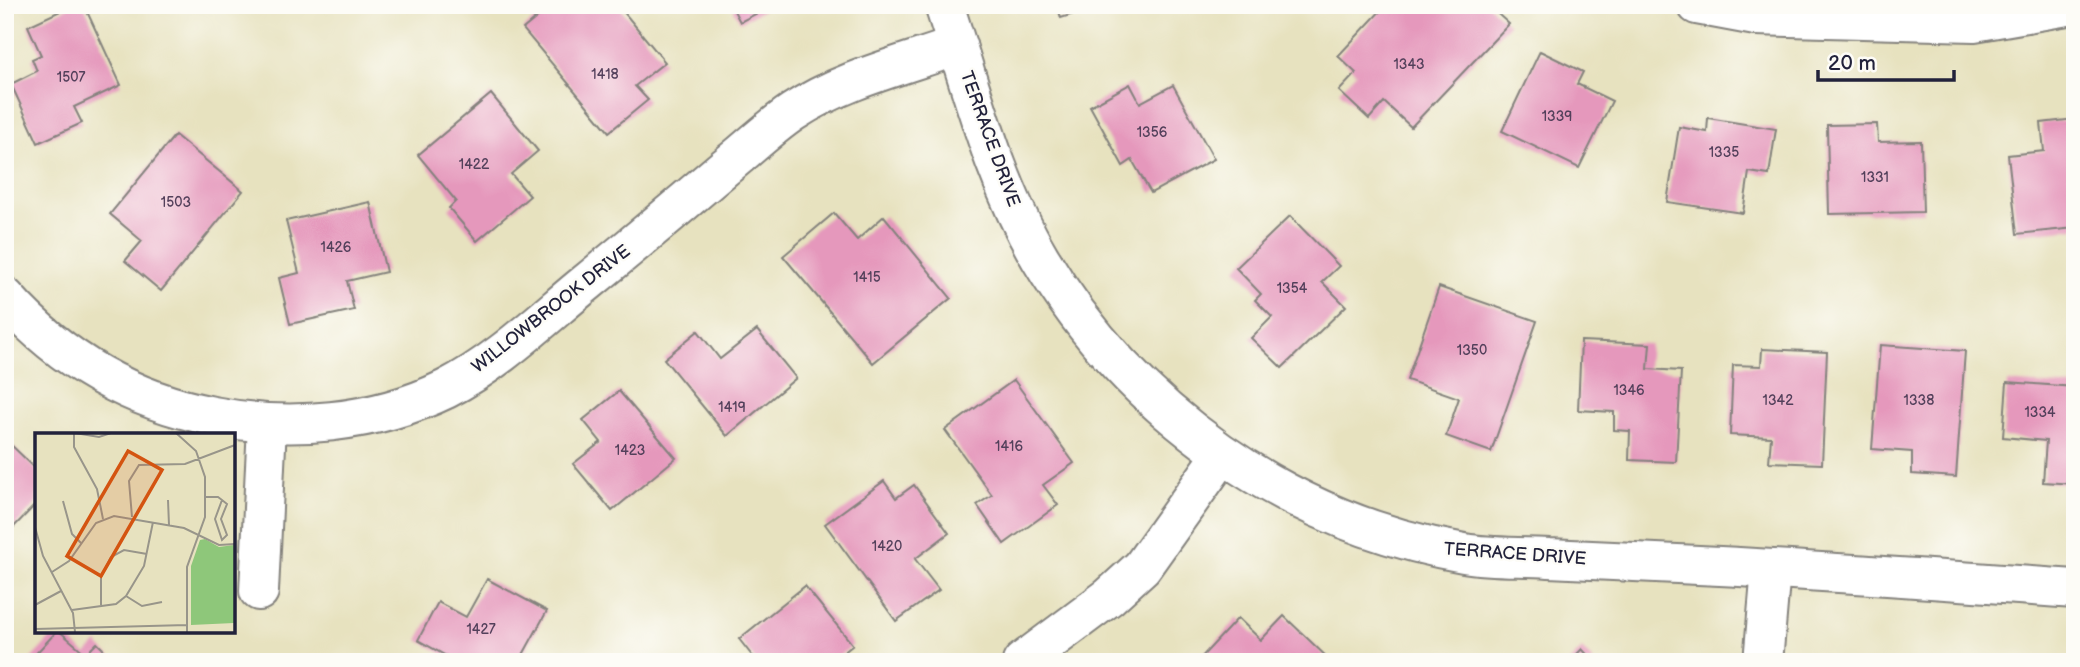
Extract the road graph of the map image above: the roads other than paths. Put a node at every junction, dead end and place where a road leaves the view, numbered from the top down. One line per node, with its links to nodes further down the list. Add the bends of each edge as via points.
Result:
1 (944, 5): 4 (street, TERRACE DRIVE)
2 (1698, 5): 3 (street, via 1756,16 1974,22)
3 (2073, 5)
4 (957, 46): 6 (street, WILLOWBROOK DRIVE, via 850,83 792,113 524,335 446,388 360,417); 7 (street, TERRACE DRIVE, via 999,173 1062,294 1089,331 1152,398)
5 (5, 297): 6 (street, WILLOWBROOK DRIVE, via 48,339 123,389 195,412)
6 (267, 425): 10 (street)
7 (1222, 455): 8 (street, TERRACE DRIVE, via 1355,526 1412,543 1469,554); 11 (street, via 1142,568)
8 (1771, 569): 9 (street, TERRACE DRIVE); 12 (street)
9 (2075, 589)
10 (259, 591)
11 (1022, 662)
12 (1763, 662)

